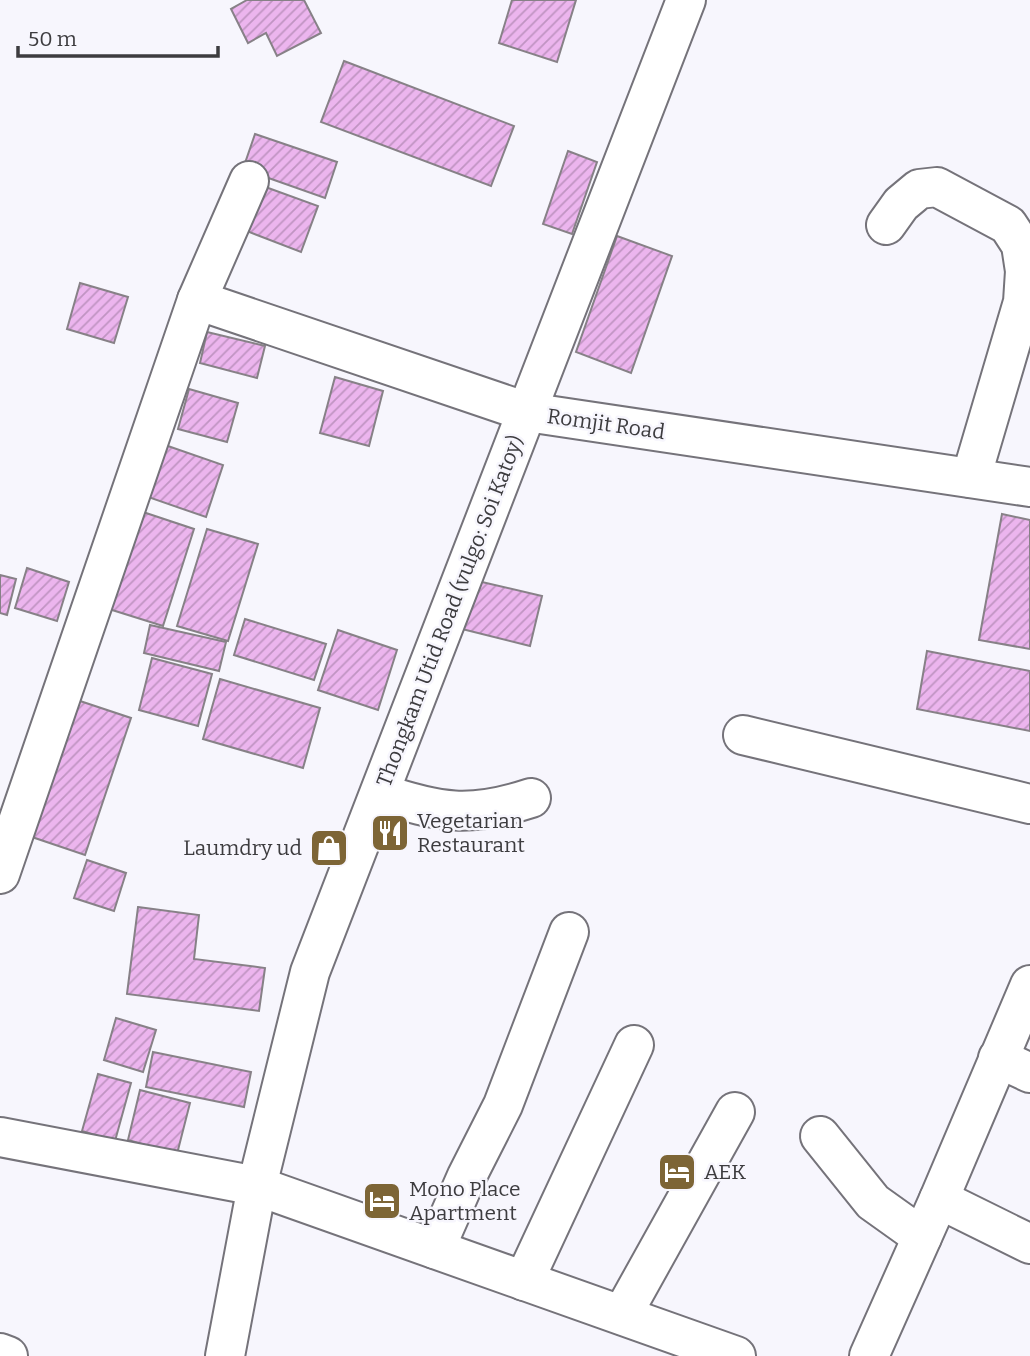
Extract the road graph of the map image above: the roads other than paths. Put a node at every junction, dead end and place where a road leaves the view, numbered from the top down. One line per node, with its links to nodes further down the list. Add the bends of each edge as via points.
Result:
1 (686, 0): 5 (street, Thongkam Utid Road (vulgo: Soi Katoy))
2 (249, 181): 4 (street)
3 (886, 225): 6 (street, via 919,189 937,187 1008,225 1021,245 1023,302)
4 (197, 300): 5 (street, Romjit Road); 12 (street)
5 (527, 412): 6 (street, Romjit Road); 9 (street, Thongkam Utid Road (vulgo: Soi Katoy))
6 (971, 478): 7 (street, Romjit Road)
7 (1030, 487)
8 (743, 735): 11 (street)
9 (380, 793): 10 (street, via 465,812); 20 (street, Thongkam Utid Road (vulgo: Soi Katoy), via 310,972)
10 (531, 798)
11 (1030, 804)
12 (0, 874)
13 (569, 932): 24 (street, via 503,1105)
14 (1030, 985): 16 (street)
15 (634, 1045): 25 (street)
16 (1014, 1066): 21 (street)
17 (735, 1112): 26 (street)
18 (820, 1136): 22 (street, via 873,1202)
19 (0, 1137): 20 (street)
20 (257, 1186): 24 (street); 29 (street, Thongkam Utid Road (vulgo: Soi Katoy))
21 (939, 1199): 22 (street); 23 (street)
22 (922, 1237): 31 (street)
23 (1030, 1244)
24 (435, 1249): 25 (street)
25 (524, 1281): 26 (street)
26 (622, 1315): 30 (street)
27 (0, 1353): 28 (street)
28 (8, 1356)
29 (225, 1356)
30 (736, 1356)
31 (869, 1356)

